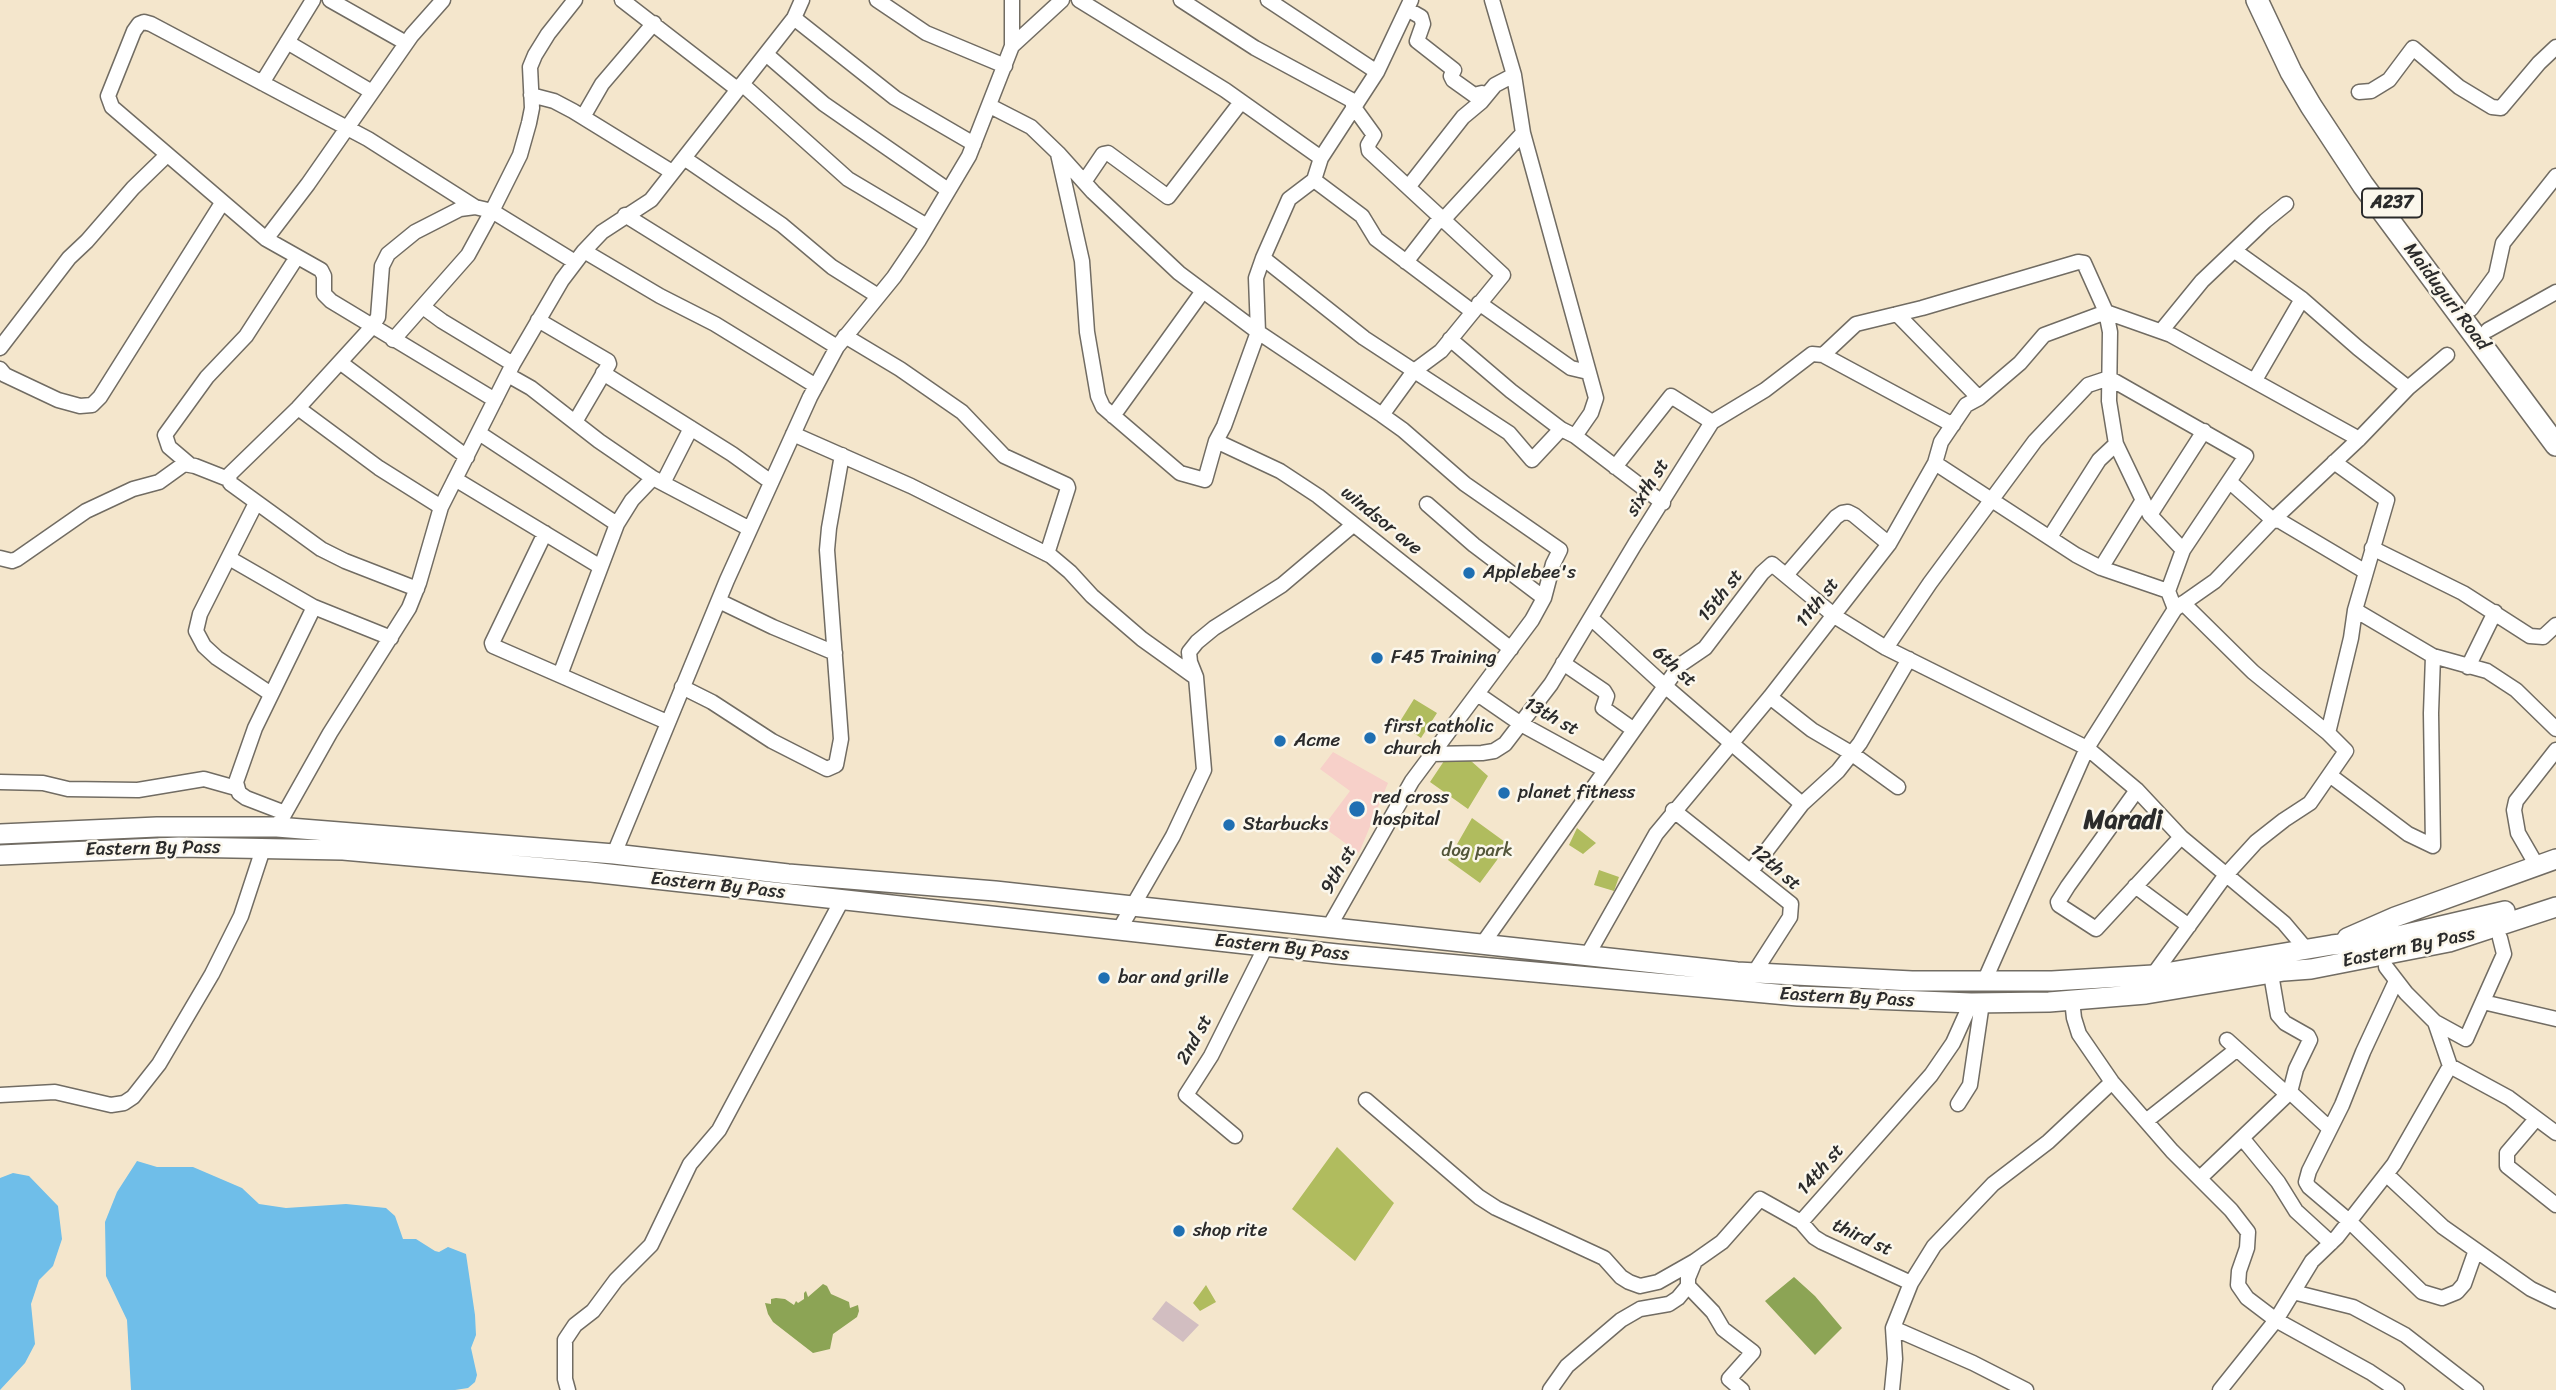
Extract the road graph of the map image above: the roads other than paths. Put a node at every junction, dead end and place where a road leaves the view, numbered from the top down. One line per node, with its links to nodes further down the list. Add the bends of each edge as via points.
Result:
1 (313, 0): 20 (street)
2 (330, 0): 21 (street)
3 (442, 0): 21 (street)
4 (575, 0): 33 (street, via 535,55 530,67)
5 (622, 0): 19 (street)
6 (802, 0): 18 (street)
7 (877, 0): 25 (street, via 926,33)
8 (1012, 0): 22 (street)
9 (1062, 0): 22 (street)
10 (1079, 0): 34 (street)
11 (1181, 0): 35 (street)
12 (1268, 0): 17 (street)
13 (1492, 0): 27 (street)
14 (2257, 0): 112 (highway, Maiduguri Road / A237, via 2291,72 2348,162)
15 (2272, 0): 70 (highway, Maiduguri Road / A237, via 2337,124)
16 (1409, 4): 26 (street); 32 (street, via 1423,24 1417,41 1454,70 1453,80 1474,95)
17 (1290, 6): 26 (street)
18 (794, 18): 24 (street); 40 (street, via 895,98)
19 (654, 23): 29 (street); 37 (street, via 602,84)
20 (287, 43): 28 (street); 30 (street)
21 (406, 43): 30 (street)
22 (1013, 46): 25 (street)
23 (2556, 47): 31 (street, via 2501,108 2459,87 2413,48 2389,79 2371,91)
24 (766, 54): 29 (street); 50 (street, via 824,104)
25 (1006, 66): 36 (street)
26 (1377, 72): 35 (street)
27 (1514, 75): 32 (street); 39 (street)
28 (262, 83): 38 (street); 42 (street, via 151,24 139,24 109,103)
29 (740, 87): 43 (street); 57 (street, via 848,178)
30 (372, 92): 38 (street)
31 (2359, 92)
32 (1487, 94): 49 (street)
33 (531, 95): 37 (street); 54 (street, via 520,155)
34 (1241, 102): 44 (street); 48 (street, via 1168,197 1108,153 1102,154)
35 (1355, 104): 44 (street); 49 (street, via 1374,135 1368,148)
36 (990, 106): 40 (street); 41 (street, via 1031,127)
37 (583, 117): 45 (street)
38 (346, 128): 53 (street); 58 (street)
39 (1523, 133): 56 (street); 88 (street)
40 (974, 144): 50 (street)
41 (1058, 153): 48 (street); 98 (street, via 1082,261 1098,396)
42 (167, 155): 51 (street); 81 (street, via 69,258)
43 (684, 158): 45 (street); 66 (street)
44 (1321, 158): 47 (street)
45 (672, 173): 55 (street, via 650,200)
46 (2556, 176): 70 (street, via 2503,243 2496,275)
47 (1314, 180): 62 (street, via 1289,199); 63 (street, via 1362,216 1376,239)
48 (1084, 182): 64 (street, via 1153,250)
49 (1409, 186): 56 (street)
50 (948, 190): 57 (street)
51 (222, 203): 58 (street); 85 (street, via 92,405 58,400)
52 (2286, 204): 59 (street)
53 (475, 207): 54 (street); 74 (street, via 440,218 388,254 382,266 378,317)
54 (492, 211): 60 (street); 68 (street, via 468,255)
55 (625, 215): 60 (street); 80 (street)
56 (1442, 221): 63 (street); 69 (street, via 1503,275)
57 (927, 226): 66 (street)
58 (266, 239): 61 (street)
59 (2235, 251): 67 (street); 75 (street, via 2202,281)
60 (580, 256): 73 (street); 92 (street, via 715,324)
61 (297, 257): 74 (street, via 321,270 326,298); 117 (street, via 246,336 206,377 165,435 169,447)
62 (1263, 258): 77 (street, via 1256,278); 87 (street)
63 (1406, 262): 69 (street)
64 (1203, 290): 77 (street); 98 (street)
65 (2556, 292): 76 (street)
66 (878, 296): 80 (street)
67 (2302, 299): 91 (street); 93 (street)
68 (423, 307): 79 (street); 86 (street)
69 (1476, 308): 78 (street); 88 (street, via 1571,368)
70 (2471, 309): 76 (highway, Maiduguri Road / A237)
71 (2106, 312): 72 (street, sixth st, via 2087,266 2078,262); 75 (street); 90 (street, sixth st); 94 (street, 11th st, via 2045,335)
72 (1897, 314): 82 (street, sixth st, via 1856,324); 94 (street)
73 (538, 320): 86 (street); 89 (street, via 606,358 609,364)
74 (371, 328): 79 (street); 84 (street)
75 (2162, 330): 91 (street)
76 (2488, 330): 101 (highway, Maiduguri Road / A237)
77 (1258, 332): 97 (street); 110 (street)
78 (1450, 339): 87 (street); 104 (street)
79 (393, 340): 95 (street)
80 (841, 342): 92 (street); 140 (street, via 900,369 962,412 1004,456 1067,485)
81 (0, 348)
82 (1823, 355): 100 (street, sixth st, via 1812,354); 102 (street)
83 (2446, 355): 93 (street)
84 (341, 363): 96 (street); 114 (street)
85 (0, 369)
86 (511, 370): 95 (street); 99 (street)
87 (1413, 371): 97 (street); 104 (street, via 1509,433 1532,460)
88 (1588, 372): 108 (street, via 1596,398)
89 (603, 373): 99 (street); 103 (street)
90 (2109, 378): 105 (street); 111 (street, sixth st); 124 (street, via 2088,385 2035,441)
91 (2256, 380): 109 (street)
92 (816, 386): 107 (street)
93 (2408, 388): 109 (street)
94 (1979, 398): 102 (street, 11th st, via 1966,405)
95 (495, 400): 106 (street)
96 (298, 408): 119 (street); 129 (street)
97 (1382, 415): 149 (street, 9th st, via 1465,484 1560,550)
98 (1113, 416): 110 (street, via 1186,476 1205,480)
99 (575, 422): 121 (street)
100 (1712, 422): 118 (street, via 1671,396); 128 (street, sixth st)
101 (2556, 422)
102 (1953, 425): 116 (street, 11th st, via 1941,442)
103 (691, 428): 121 (street); 122 (street)
104 (1561, 429): 108 (street)
105 (2204, 431): 123 (street, via 2246,456); 130 (street)
106 (479, 433): 114 (street); 132 (street)
107 (793, 433): 113 (street); 122 (street)
108 (1575, 436): 118 (street)
109 (2359, 439): 115 (street)
110 (1216, 441): 133 (street, windsor ave, via 1280,471)
111 (2116, 444): 125 (street, sixth st); 136 (street, via 2099,460)
112 (2556, 445)
113 (842, 455): 140 (street); 161 (street, via 827,550)
114 (467, 457): 120 (street)
115 (2334, 462): 131 (street); 138 (street, via 2387,500)
116 (1935, 463): 124 (street); 137 (street, 11th st)
117 (189, 464): 119 (street); 141 (street, via 159,482 86,511 17,559)
118 (1615, 467): 128 (street)
119 (228, 479): 126 (street)
120 (455, 479): 129 (street); 135 (street)
121 (658, 480): 132 (street, via 632,500); 134 (street)
122 (771, 482): 134 (street)
123 (2230, 482): 131 (street); 139 (street)
124 (1992, 499): 136 (street); 159 (street)
125 (2143, 500): 130 (street, sixth st); 144 (street)
126 (256, 503): 142 (street); 147 (street, via 321,549)
127 (1427, 503): 149 (street)
128 (1663, 503): 156 (street, sixth st)
129 (441, 507): 147 (street)
130 (2150, 515): 139 (street, sixth st)
131 (2273, 520): 145 (street); 151 (street, via 2215,581)
132 (617, 524): 143 (street)
133 (1353, 525): 160 (street, windsor ave); 167 (street, via 1282,585 1196,642 1189,652)
134 (750, 529): 150 (street)
135 (545, 533): 143 (street); 166 (street, via 492,643)
136 (2050, 537): 144 (street)
137 (1889, 544): 146 (street, via 1854,514 1842,513); 155 (street, 11th st)
138 (2372, 548): 145 (street); 154 (street)
139 (2183, 550): 148 (street)
140 (1047, 554): 167 (street, via 1142,639)
141 (0, 558)
142 (229, 558): 152 (street); 170 (street, via 196,631 217,658)
143 (599, 566): 166 (street)
144 (2101, 568): 148 (street)
145 (2366, 572): 153 (street)
146 (1787, 574): 155 (street); 168 (street, 15th st, via 1768,566 1705,648 1680,665)
147 (416, 589): 158 (street)
148 (2168, 591): 151 (street)
149 (1544, 598): 160 (street, 9th st)
150 (719, 601): 161 (street); 169 (street)
151 (2179, 606): 177 (street); 179 (street)
152 (314, 607): 158 (street); 170 (street)
153 (2355, 610): 162 (street); 177 (street)
154 (2495, 612): 157 (street, via 2537,638); 165 (street)
155 (1834, 613): 159 (street); 172 (street, 11th st)
156 (1591, 618): 164 (street, sixth st); 168 (street, 6th st)
157 (2556, 625)
158 (391, 638): 191 (street)
159 (1886, 648): 163 (street)
160 (1511, 649): 171 (street, 9th st)
161 (835, 653): 169 (street, via 841,739 839,759 832,768 772,741)
162 (2433, 656): 165 (street); 184 (street, via 2433,846 2388,820)
163 (1909, 659): 179 (street); 181 (street)
164 (1563, 663): 174 (street, sixth st); 175 (street, via 1604,691 1603,708)
165 (2468, 667): 176 (street, via 2505,682)
166 (560, 675): 173 (street)
167 (1196, 677): 204 (street, via 1204,770)
168 (1665, 686): 175 (street, 15th st); 178 (street, 6th st)
169 (682, 687): 173 (street)
170 (271, 694): 187 (street, via 239,766)
171 (1479, 695): 174 (street, 13th st); 182 (street, 9th st)
172 (1770, 697): 178 (street, 11th st); 181 (street)
173 (667, 722): 195 (street)
174 (1521, 724): 182 (street, sixth st, via 1494,751); 183 (street, 13th st)
175 (1634, 730): 183 (street, 15th st)
176 (2556, 730)
177 (2328, 733): 184 (street, via 2346,751)
178 (1733, 743): 189 (street, 6th st); 190 (street, 11th st)
179 (2087, 748): 188 (street); 221 (street)
180 (2556, 750): 198 (street, via 2516,801 2514,810 2518,833)
181 (1851, 753): 186 (street); 189 (street)
182 (1431, 754): 208 (street, 9th st)
183 (1605, 770): 213 (street, 15th st)
184 (2331, 776): 200 (street, via 2310,803 2256,842)
185 (0, 782): 187 (street, via 138,790 204,779)
186 (1898, 787)
187 (236, 788): 191 (street)
188 (2137, 790): 193 (street); 201 (street, via 2058,902 2096,929)
189 (1802, 804): 199 (street)
190 (1673, 810): 199 (street, 12th st); 215 (street, 11th st, via 1645,848)
191 (281, 820): 192 (main road, Eastern By Pass); 195 (main road, Eastern By Pass)
192 (0, 834)
193 (2181, 837): 200 (street); 201 (street)
194 (263, 849): 196 (main road, Eastern By Pass, via 179,847); 203 (main road, Eastern By Pass, via 343,850); 230 (street, via 242,916 212,974 159,1064 133,1097 111,1105 55,1092)
195 (614, 854): 204 (main road, Eastern By Pass)
196 (0, 855)
197 (2556, 859): 198 (main road)
198 (2537, 866): 211 (main road)
199 (1751, 871): 217 (street, 12th st, via 1792,909)
200 (2225, 876): 207 (street); 214 (street, via 2284,923)
201 (2135, 886): 207 (street)
202 (2556, 894): 211 (main road, Eastern By Pass, via 2493,916)
203 (842, 900): 209 (main road, Eastern By Pass); 253 (street, via 719,1130 690,1164 651,1245 565,1340)
204 (1133, 907): 208 (main road, Eastern By Pass); 209 (street)
205 (2556, 907): 216 (main road, Eastern By Pass, via 2449,942)
206 (2556, 921): 210 (main road)
207 (2189, 926): 220 (street)
208 (1329, 927): 213 (main road, Eastern By Pass)
209 (1119, 930): 212 (main road, Eastern By Pass)
210 (2500, 938): 219 (main road); 223 (street, via 2504,954)
211 (2332, 945): 214 (main road, Eastern By Pass)
212 (1266, 946): 224 (main road, Eastern By Pass, via 1722,990); 237 (street, 2nd st, via 1186,1096)
213 (1481, 946): 215 (main road, Eastern By Pass)
214 (2306, 949): 220 (main road, Eastern By Pass)
215 (1587, 956): 217 (main road, Eastern By Pass)
216 (2311, 969): 218 (main road, Eastern By Pass); 219 (main road)
217 (1754, 972): 221 (main road, Eastern By Pass)
218 (2270, 974): 222 (main road, Eastern By Pass, via 2146,994); 229 (street, via 2278,1015 2310,1040)
219 (2391, 974): 226 (street); 235 (street)
220 (2153, 975): 221 (main road, Eastern By Pass)
221 (1984, 982)
222 (2072, 1000): 224 (main road, Eastern By Pass); 228 (street, via 2079,1034)
223 (2483, 1002): 225 (street); 226 (street, via 2466,1039)
224 (1977, 1003): 232 (street, via 1970,1085); 243 (street, 14th st, via 1931,1075)
225 (2556, 1019)
226 (2435, 1023): 227 (street)
227 (2450, 1066): 233 (street, via 2509,1098); 239 (street)
228 (2112, 1082): 234 (street); 247 (street, via 2048,1142 1993,1184 1934,1246)
229 (2289, 1093): 234 (street, via 2232,1045); 235 (street); 238 (street)
230 (0, 1095)
231 (1366, 1100): 246 (street, via 1479,1197 1604,1258 1629,1282 1640,1286 1658,1282)
232 (1958, 1104)
233 (2536, 1119): 236 (street); 241 (street, via 2507,1153 2507,1166)
234 (2146, 1121): 240 (street)
235 (2330, 1129): 242 (street, via 2306,1182)
236 (2556, 1133)
237 (1235, 1136)
238 (2243, 1139): 240 (street); 244 (street, via 2296,1211)
239 (2386, 1174): 242 (street); 245 (street)
240 (2200, 1178): 251 (street, via 2248,1232 2238,1284 2247,1298)
241 (2556, 1205)
242 (2349, 1221): 244 (street); 245 (street, via 2422,1292 2442,1298 2464,1284)
243 (1801, 1222): 246 (street, 14th st, via 1760,1199 1722,1242); 247 (street, third st, via 1822,1242)
244 (2331, 1243): 249 (street, via 2312,1261)
245 (2476, 1250): 250 (street)
246 (1695, 1261): 248 (street)
247 (1911, 1283): 252 (street)
248 (1688, 1286): 254 (street, via 1670,1304 1640,1309 1621,1320 1567,1366); 255 (street, via 1723,1329 1754,1352 1729,1380)
249 (2293, 1292): 251 (street); 260 (street, via 2353,1307 2395,1330)
250 (2556, 1301)
251 (2276, 1320): 258 (street); 259 (street)
252 (1893, 1328): 256 (street); 257 (street)
253 (568, 1390)
254 (1550, 1390)
255 (1742, 1390)
256 (1892, 1390)
257 (2026, 1390)
258 (2220, 1390)
259 (2397, 1390)
260 (2476, 1390)

